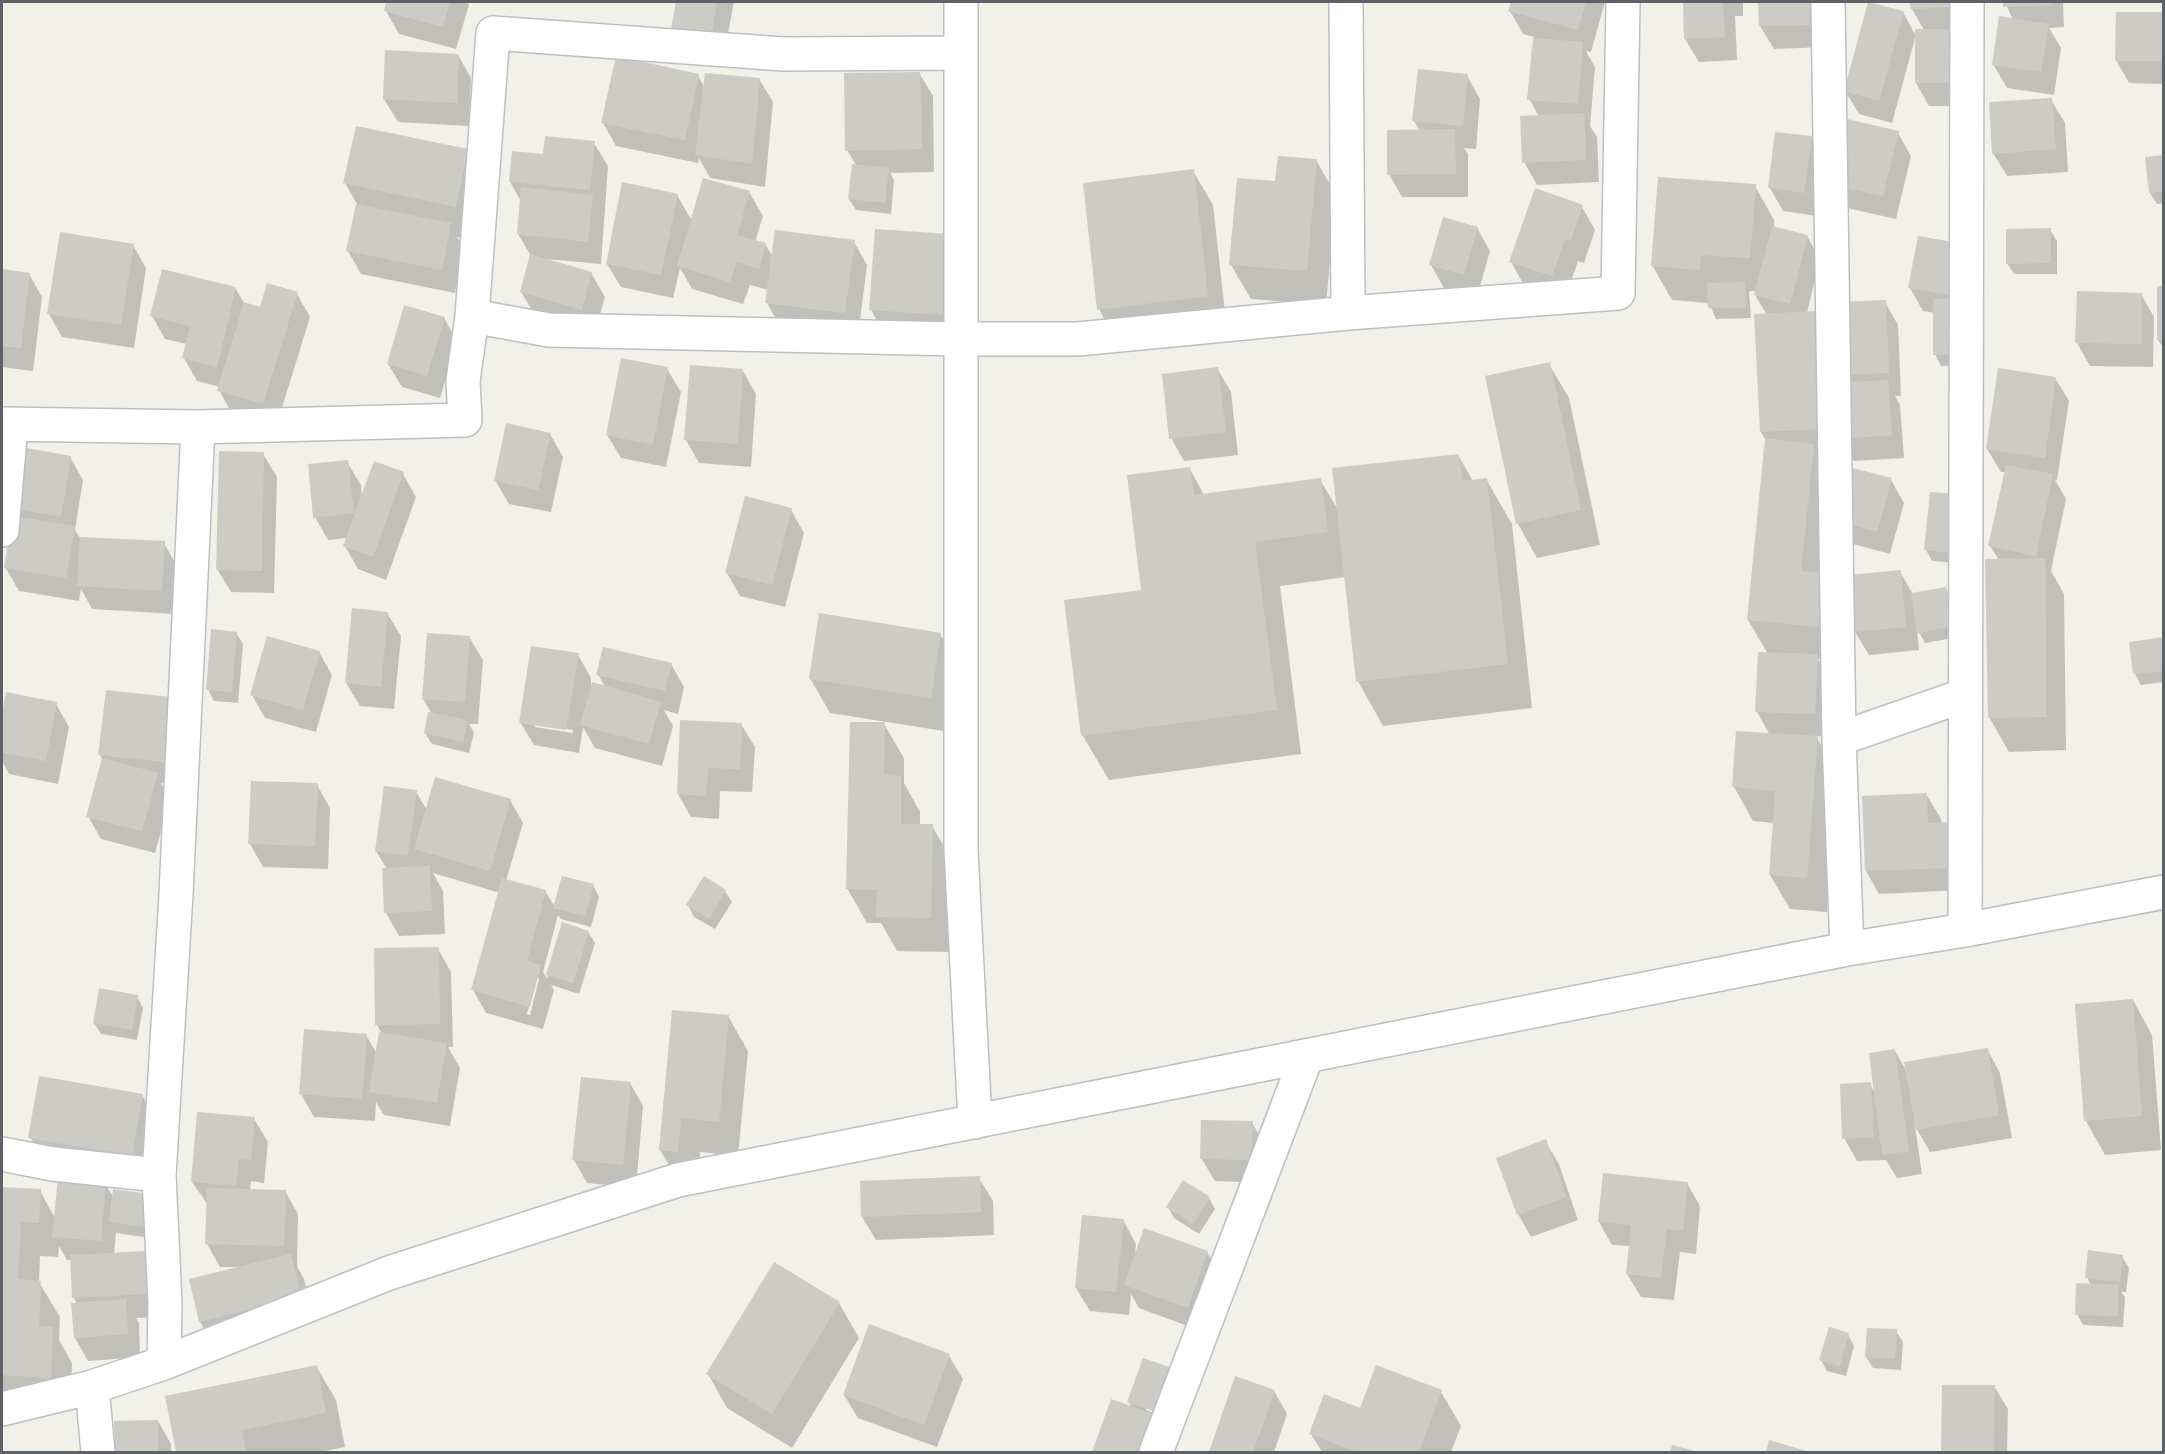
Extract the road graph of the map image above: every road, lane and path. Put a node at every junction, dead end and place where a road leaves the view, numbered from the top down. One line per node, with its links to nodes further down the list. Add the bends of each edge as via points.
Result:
1 (961, 2): 6 (street)
2 (1346, 2): 7 (street)
3 (1623, 2): 7 (street, via 1618,293)
4 (1828, 2): 14 (street)
5 (1967, 2): 13 (street)
6 (961, 52): 8 (street, via 783,54 493,33); 9 (street)
7 (1348, 313): 9 (street, via 1078,339)
8 (472, 316): 9 (street, via 549,330); 11 (street, via 463,381 465,420)
9 (959, 339): 19 (street, via 961,851)
10 (6, 425): 11 (street); 12 (street)
11 (198, 428): 21 (street)
12 (2, 530)
13 (1965, 695): 14 (street); 16 (street)
14 (1839, 739): 17 (street)
15 (2163, 892): 16 (street)
16 (1965, 930): 17 (street)
17 (1847, 949): 18 (street)
18 (1306, 1058): 19 (street); 26 (street)
19 (975, 1122): 22 (street, via 678,1180 390,1273)
20 (2, 1154): 21 (street, via 53,1164)
21 (159, 1175): 22 (street)
22 (164, 1363): 23 (street)
23 (92, 1387): 24 (street); 25 (street)
24 (2, 1409)
25 (98, 1452)
26 (1156, 1452)

